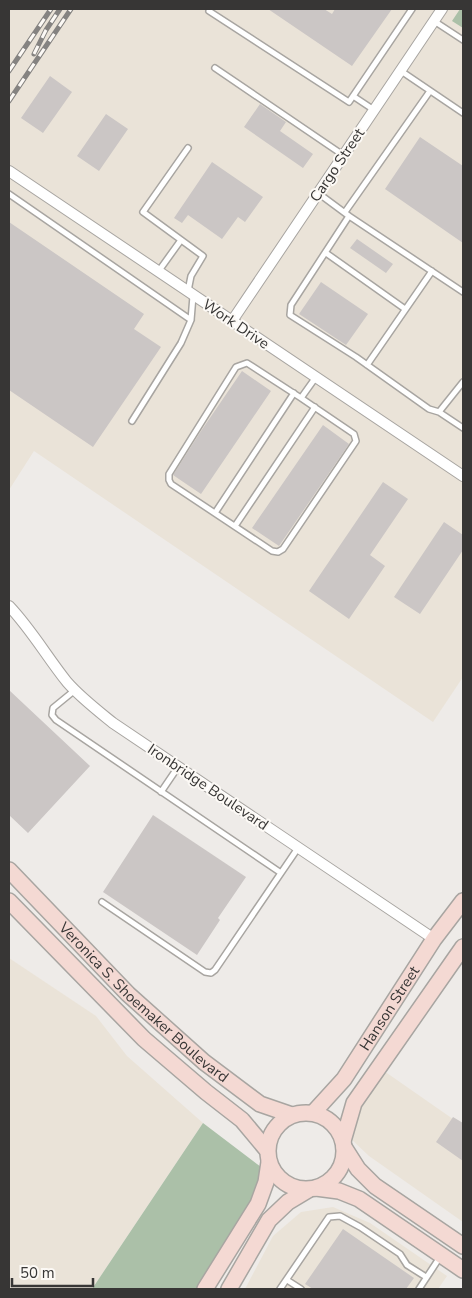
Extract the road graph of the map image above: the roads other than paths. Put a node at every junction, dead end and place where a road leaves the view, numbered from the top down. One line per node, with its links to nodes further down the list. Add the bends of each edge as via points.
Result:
1 (210, 9): 9 (lane, via 349,102)
2 (412, 9): 9 (lane)
3 (442, 9): 4 (street, Cargo Street)
4 (434, 21): 5 (lane); 7 (street, Cargo Street)
5 (463, 40)
6 (215, 68): 13 (lane)
7 (400, 71): 8 (lane); 10 (street, Cargo Street)
8 (430, 91): 11 (lane); 17 (lane)
9 (352, 96): 10 (lane)
10 (374, 110): 13 (street, Cargo Street)
11 (463, 113)
12 (188, 148): 18 (lane, via 143,212)
13 (343, 155): 15 (street, Cargo Street)
14 (9, 171): 21 (street, Work Drive)
15 (317, 193): 17 (lane); 26 (street, Cargo Street)
16 (9, 194): 25 (lane)
17 (347, 214): 19 (lane); 20 (lane)
18 (181, 240): 21 (lane); 23 (lane, via 203,256 191,276)
19 (326, 253): 24 (lane); 27 (lane, via 291,305 290,315)
20 (432, 271): 22 (lane); 24 (lane)
21 (158, 272): 23 (street, Work Drive)
22 (463, 292)
23 (191, 294): 25 (lane); 26 (street, Work Drive)
24 (405, 309): 27 (lane)
25 (191, 320): 34 (lane, via 181,343)
26 (232, 321): 28 (street, Work Drive)
27 (367, 365): 33 (lane, via 429,409)
28 (316, 377): 31 (lane); 36 (street, Work Drive)
29 (463, 382): 33 (lane)
30 (294, 393): 31 (lane); 37 (lane); 37 (lane, via 247,363 236,366 169,474 171,484)
31 (301, 398): 32 (lane)
32 (315, 407): 38 (lane); 38 (lane, via 354,434 356,441 299,526 278,552)
33 (439, 412): 35 (lane)
34 (132, 421)
35 (463, 428)
36 (463, 476)
37 (216, 513): 38 (lane)
38 (235, 526)
39 (9, 606): 40 (street, Ironbridge Boulevard)
40 (75, 690): 41 (street, Ironbridge Boulevard, via 113,723); 42 (lane, via 52,708 56,720)
41 (178, 767): 42 (lane); 43 (street, Ironbridge Boulevard)
42 (162, 792): 45 (lane)
43 (298, 848): 45 (lane); 49 (street, Ironbridge Boulevard)
44 (9, 870): 52 (street, Veronica S. Shoemaker Boulevard, via 128,994 204,1062 260,1104)
45 (281, 873): 48 (lane, via 211,973)
46 (9, 901): 54 (street, Veronica S. Shoemaker Boulevard, via 144,1039 242,1120)
47 (463, 901): 49 (street, Hanson Street)
48 (102, 902)
49 (434, 939): 51 (street, Hanson Street, via 344,1080)
50 (463, 947): 53 (street, Hanson Street, via 354,1103)
51 (313, 1113): 52 (street); 53 (street, via 332,1122)
52 (292, 1115): 54 (street, via 274,1129 269,1139)
53 (344, 1144): 55 (street, Hanson Street, via 344,1158 334,1177); 56 (street, via 358,1169 375,1186)
54 (268, 1156): 55 (street, via 273,1171 280,1179 298,1189); 61 (street, via 266,1182 258,1204)
55 (312, 1189): 57 (street, via 339,1191 352,1196); 62 (street, Hanson Street, via 288,1202 269,1220)
56 (463, 1246)
57 (442, 1254): 58 (street); 59 (lane)
58 (463, 1270)
59 (426, 1277): 60 (lane, via 407,1265 400,1254 340,1216 329,1217); 65 (lane)
60 (287, 1280): 63 (lane); 64 (lane)
61 (205, 1289)
62 (229, 1289)
63 (280, 1289)
64 (301, 1289)
65 (419, 1289)

